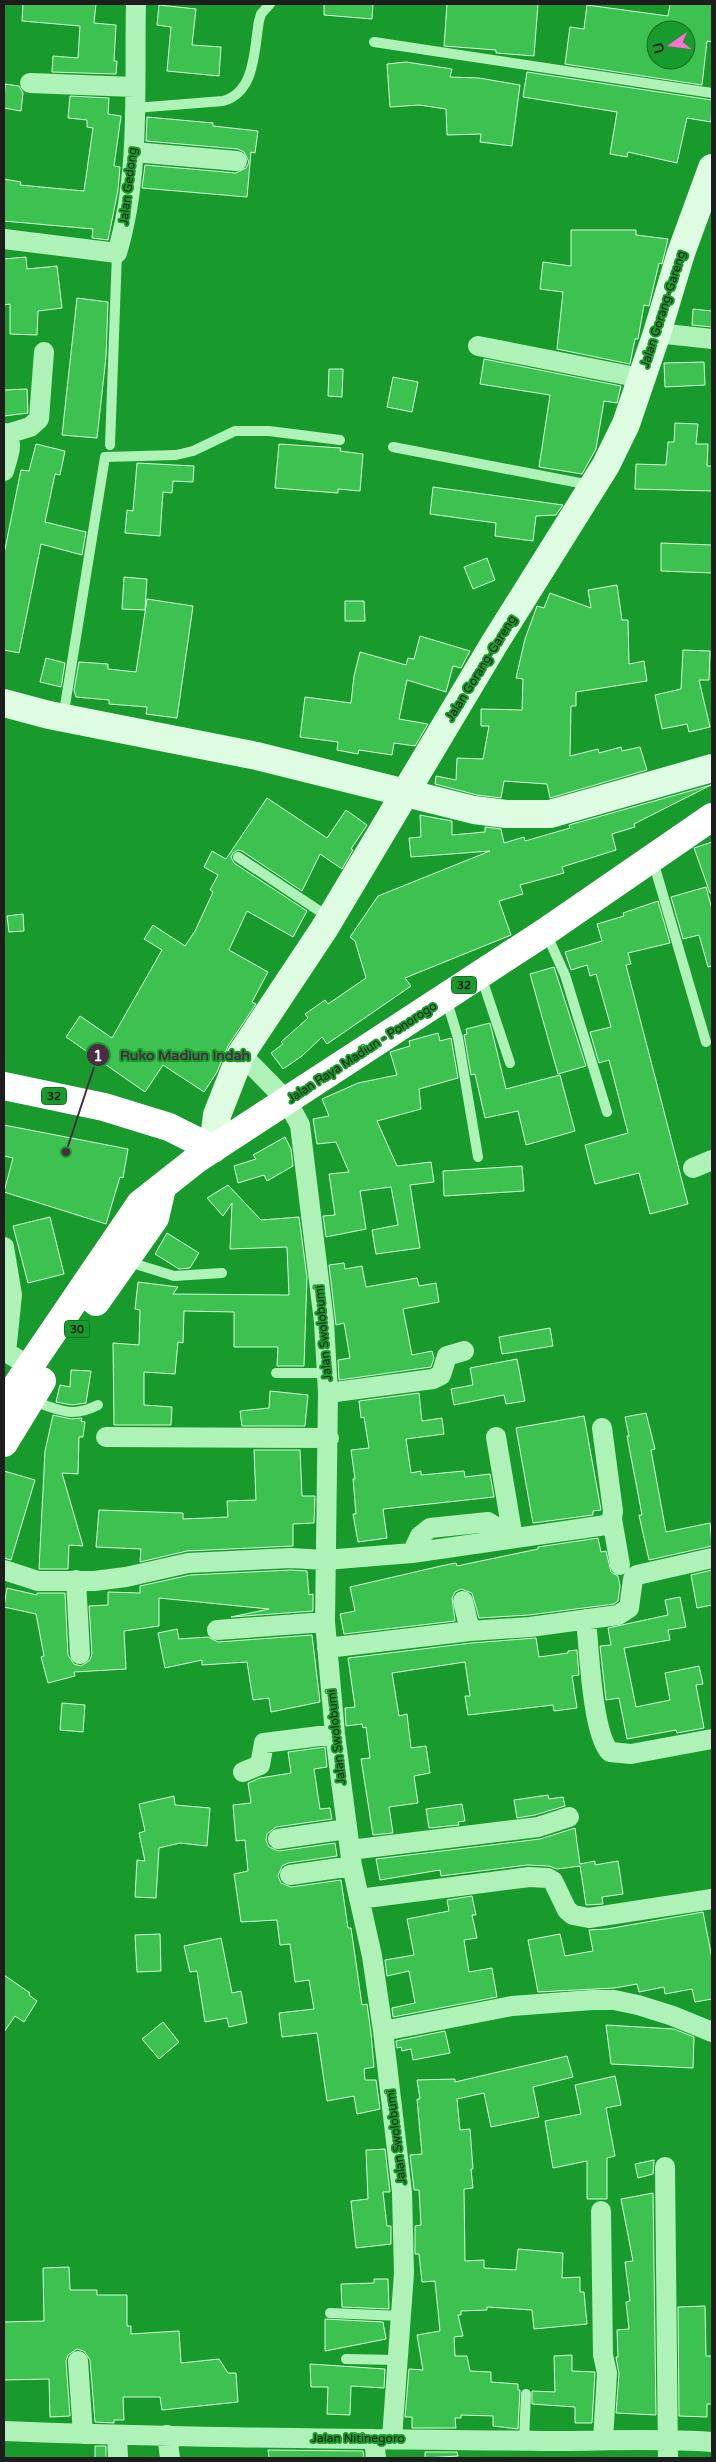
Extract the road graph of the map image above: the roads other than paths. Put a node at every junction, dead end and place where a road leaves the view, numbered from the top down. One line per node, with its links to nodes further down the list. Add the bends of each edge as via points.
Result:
1 (136, 4): 5 (street, Jalan Gedong)
2 (270, 4): 7 (lane, via 261,14 250,75 236,96 223,101)
3 (374, 42): 6 (lane)
4 (30, 83): 5 (street)
5 (134, 87): 7 (street, Jalan Gedong)
6 (712, 94)
7 (135, 108): 8 (street, Jalan Gedong)
8 (134, 152): 9 (street); 12 (street, Jalan Gedong)
9 (237, 161)
10 (712, 168): 13 (main road, Jalan Gorang-Gareng, via 681,253)
11 (4, 239): 12 (street)
12 (117, 253): 20 (lane)
13 (657, 334): 14 (street); 17 (main road, Jalan Gorang-Gareng)
14 (712, 339)
15 (478, 346): 17 (street)
16 (44, 352): 18 (street, via 39,420 30,427)
17 (641, 378): 23 (main road, Jalan Gorang-Gareng, via 626,424)
18 (5, 433): 22 (street, via 11,445)
19 (340, 440): 25 (lane, via 268,431 235,431 193,451 176,455 105,457)
20 (110, 445)
21 (394, 446): 23 (lane)
22 (4, 471)
23 (594, 486): 27 (main road, Jalan Gorang-Gareng, via 494,644)
24 (4, 703): 25 (main road)
25 (63, 718): 27 (main road, via 257,756)
26 (712, 768): 27 (main road, via 550,814 474,810)
27 (406, 793): 31 (main road, Jalan Gorang-Gareng)
28 (712, 818): 30 (highway, Jalan Raya Madiun - Ponorogo / 32)
29 (238, 857): 31 (lane)
30 (652, 859): 32 (highway, Jalan Raya Madiun - Ponorogo / 32); 35 (lane)
31 (331, 919): 36 (main road, Jalan Gorang-Gareng)
32 (545, 932): 33 (highway, Jalan Raya Madiun - Ponorogo / 32); 40 (lane, via 565,975)
33 (480, 975): 34 (highway, Jalan Raya Madiun - Ponorogo / 32); 37 (lane)
34 (446, 997): 39 (highway, Jalan Raya Madiun - Ponorogo / 32); 42 (lane, via 458,1038)
35 (706, 1042)
36 (241, 1054): 39 (street, Jalan Swolobumi); 41 (main road, Jalan Gorang-Gareng, via 217,1115)
37 (510, 1063)
38 (4, 1086): 41 (highway, 32, via 104,1107 168,1127)
39 (287, 1101): 41 (highway, Jalan Raya Madiun - Ponorogo / 32); 53 (street, Jalan Swolobumi, via 301,1130)
40 (606, 1112)
41 (213, 1149): 45 (highway, Jalan Raya Madiun - Ponorogo / 30, via 162,1188)
42 (478, 1157)
43 (712, 1160): 44 (street)
44 (693, 1168)
45 (148, 1211): 47 (highway, 30); 51 (highway, 30)
46 (4, 1247): 50 (street, via 12,1295)
47 (125, 1260): 48 (lane, via 174,1276); 54 (highway, 30)
48 (222, 1274)
49 (464, 1351): 53 (street, via 447,1356 440,1375 433,1379)
50 (5, 1352): 51 (street)
51 (29, 1366): 54 (highway, 30)
52 (276, 1373): 53 (lane)
53 (328, 1383): 59 (street, Jalan Swolobumi)
54 (16, 1402): 55 (lane, via 82,1413); 60 (highway, 30)
55 (98, 1405)
56 (602, 1428): 61 (street)
57 (106, 1437): 59 (street)
58 (496, 1437): 62 (street)
59 (329, 1438): 64 (street, Jalan Swolobumi)
60 (4, 1443)
61 (612, 1520): 62 (street, via 606,1525); 65 (street)
62 (508, 1539): 64 (street, via 488,1522 430,1528 420,1536 412,1553)
63 (712, 1558): 69 (street, via 637,1575 633,1578 628,1608 618,1614)
64 (325, 1560): 67 (street, via 291,1558 188,1563 126,1577); 70 (street, Jalan Swolobumi)
65 (620, 1565)
66 (4, 1570): 67 (street, via 38,1581)
67 (76, 1580): 74 (street)
68 (463, 1601): 72 (street)
69 (586, 1619): 72 (street, via 530,1627); 76 (street, via 601,1735 610,1752 631,1754)
70 (325, 1622): 71 (street); 73 (street, Jalan Swolobumi)
71 (217, 1630)
72 (470, 1630): 73 (street)
73 (327, 1648): 75 (street, Jalan Swolobumi)
74 (80, 1654)
75 (335, 1734): 77 (street, via 264,1743 260,1765); 79 (street, Jalan Swolobumi)
76 (712, 1739)
77 (243, 1772)
78 (569, 1817): 81 (street, via 538,1827)
79 (347, 1829): 80 (street); 81 (street, Jalan Swolobumi)
80 (278, 1839)
81 (351, 1858): 82 (street); 84 (street, Jalan Swolobumi)
82 (290, 1875)
83 (712, 1899): 84 (street, via 589,1918 573,1915 567,1910 554,1881 529,1877)
84 (359, 1900): 85 (street, Jalan Swolobumi, via 372,1956)
85 (383, 2031): 86 (street, via 512,2006 607,2000 638,2005); 90 (street, Jalan Swolobumi, via 402,2192 404,2272)
86 (712, 2032)
87 (665, 2168): 103 (street)
88 (601, 2211): 100 (street, via 603,2355 607,2374)
89 (330, 2314): 90 (lane)
90 (401, 2316): 92 (street, Jalan Swolobumi)
91 (346, 2359): 92 (lane)
92 (398, 2360): 102 (street, Jalan Swolobumi)
93 (78, 2361): 96 (street)
94 (526, 2394): 99 (lane)
95 (4, 2431): 96 (street, Jalan Nitinegoro)
96 (83, 2434): 97 (street, Jalan Nitinegoro)
97 (117, 2435): 98 (street, Jalan Nitinegoro); 104 (street)
98 (167, 2435): 102 (street, Jalan Nitinegoro); 105 (street)
99 (524, 2440): 100 (street, Jalan Nitinegoro); 102 (street, Jalan Nitinegoro)
100 (602, 2440): 103 (street, Jalan Nitinegoro)
101 (712, 2442): 103 (street, Jalan Nitinegoro)
102 (381, 2445)
103 (669, 2449)
104 (118, 2458)
105 (170, 2458)

